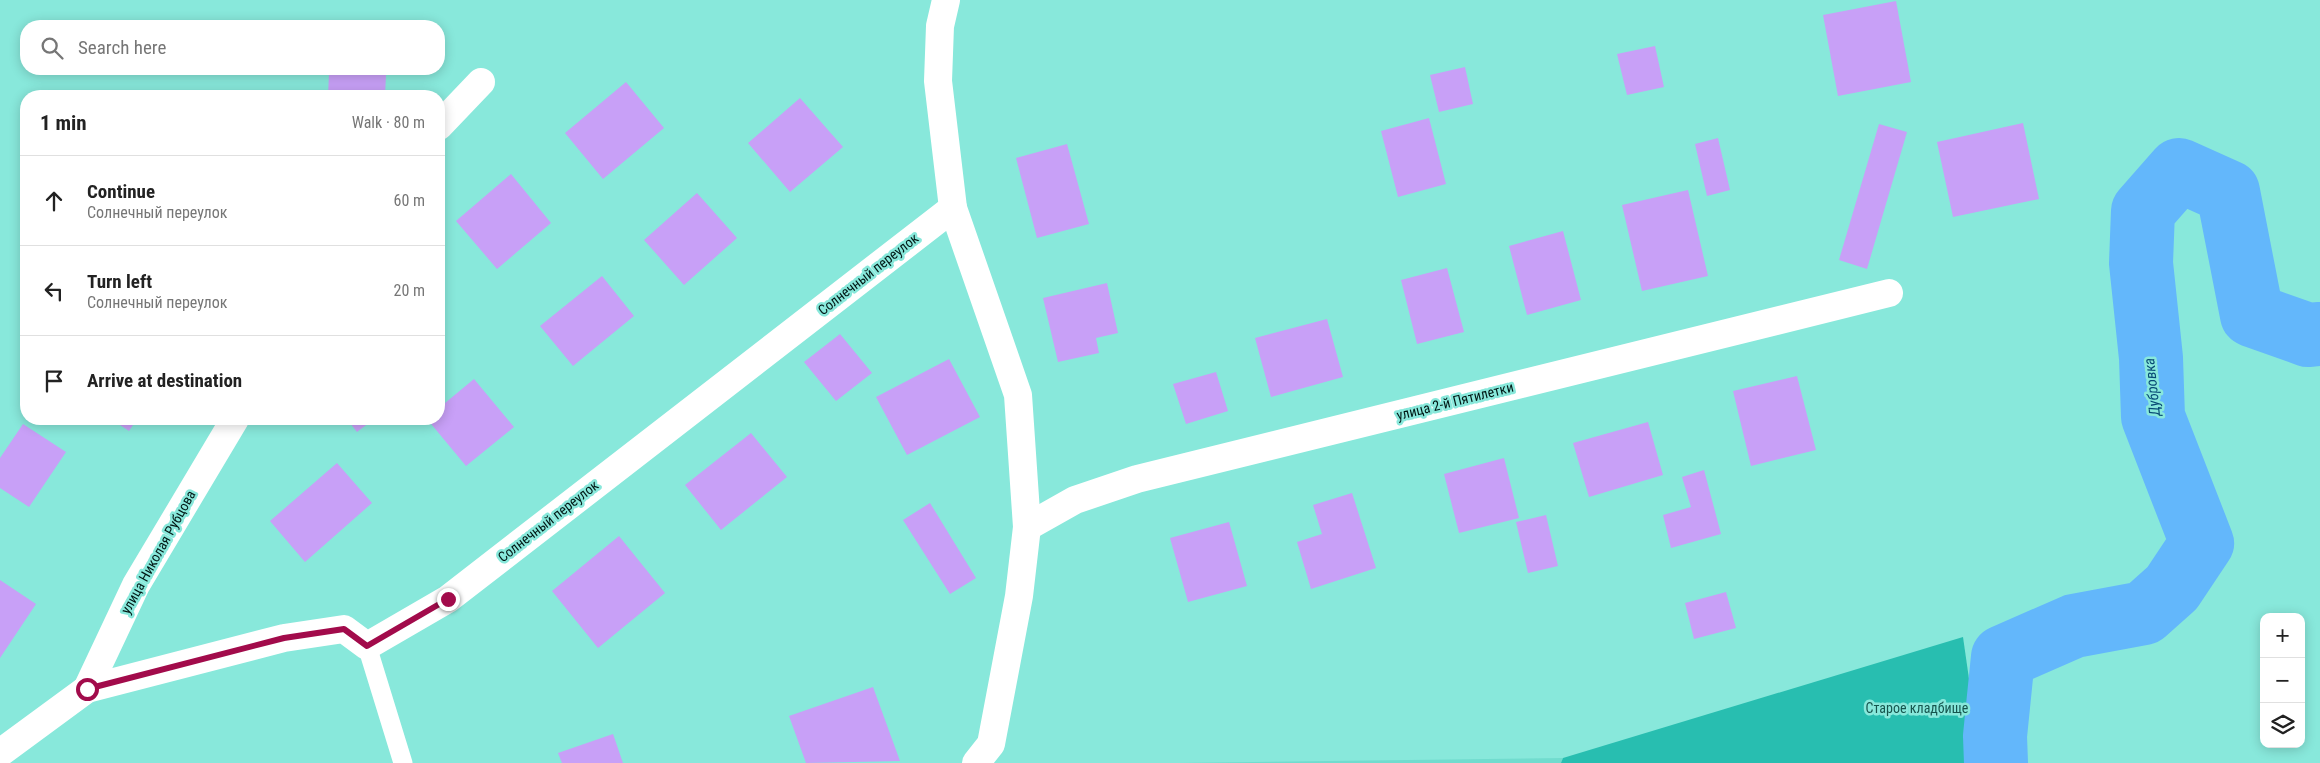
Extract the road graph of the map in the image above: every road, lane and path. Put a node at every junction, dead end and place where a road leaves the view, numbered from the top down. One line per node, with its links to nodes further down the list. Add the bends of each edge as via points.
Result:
1 (946, 0): 4 (street, via 940,26 938,81)
2 (481, 82): 3 (street)
3 (445, 120)
4 (954, 208): 7 (street, via 1018,395); 8 (street, Солнечный переулок, via 448,599)
5 (1890, 293): 7 (street, улица 2-й Пятилетки, via 1138,479 1075,500)
6 (231, 425): 9 (street, улица Николая Рубцова, via 136,585)
7 (1027, 527): 12 (street, via 1019,596 991,744)
8 (367, 646): 9 (street, via 344,629 284,638); 11 (lane)
9 (87, 689): 10 (street)
10 (0, 753)
11 (403, 763)
12 (976, 763)

